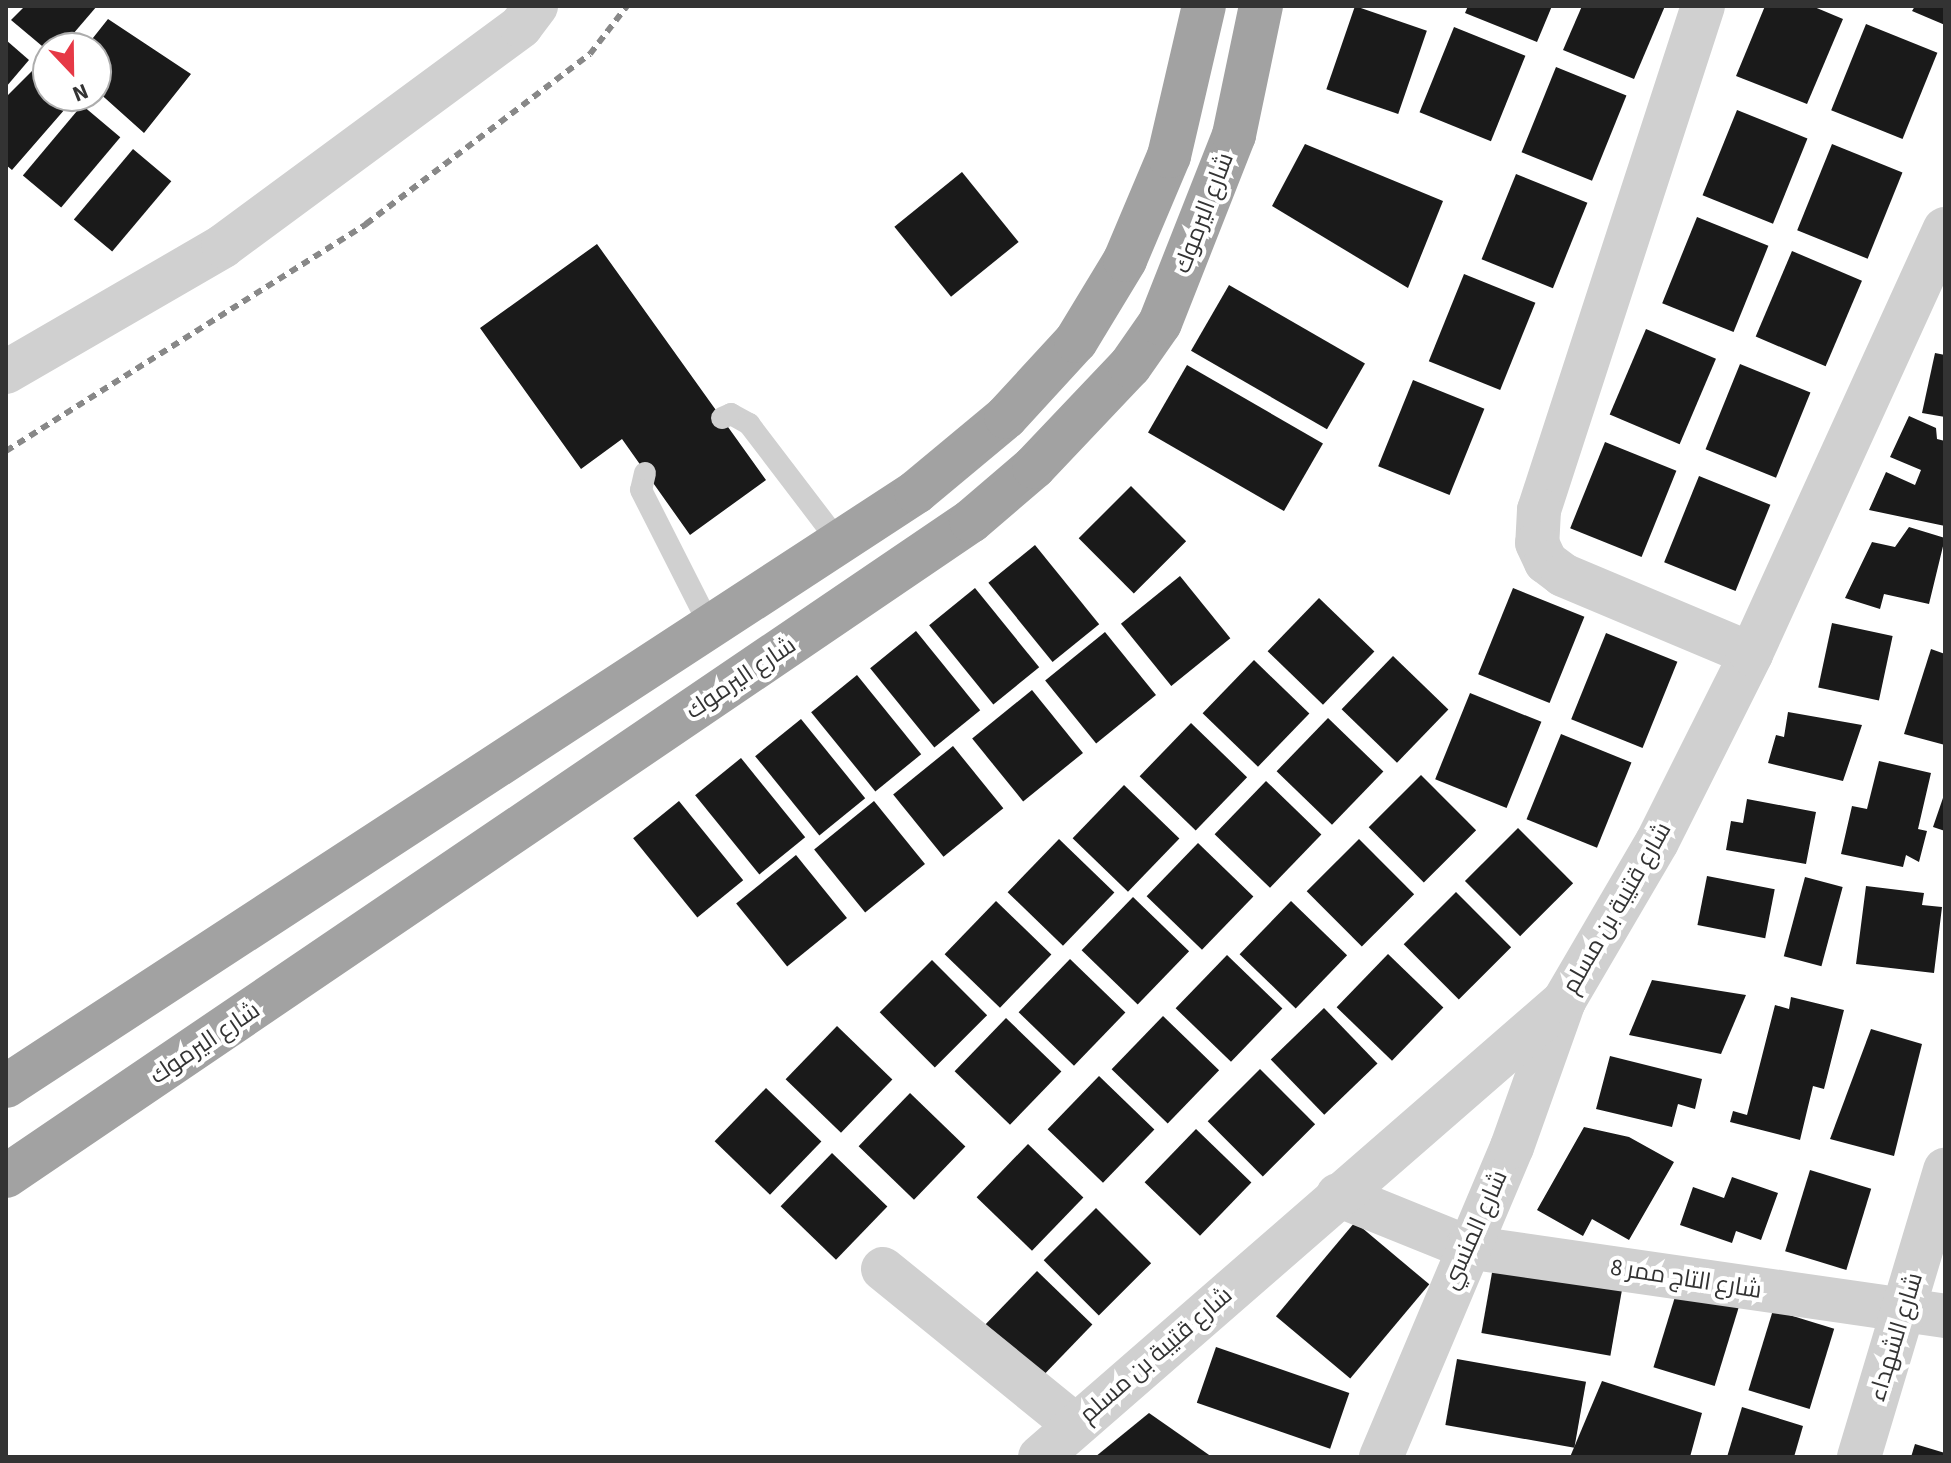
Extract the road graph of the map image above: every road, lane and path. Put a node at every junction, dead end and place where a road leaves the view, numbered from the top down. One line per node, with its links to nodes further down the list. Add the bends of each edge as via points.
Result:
1 (536, 6): 6 (street, via 521,26 223,246)
2 (1204, 6): 9 (highway, via 1169,156 1125,260 1076,341 1006,417 916,492)
3 (1261, 6): 15 (highway, شارع اليرموك, via 1234,135 1160,323 1130,366 1034,467 971,521)
4 (1703, 6): 11 (street, via 1539,510 1537,543 1546,562 1563,575)
5 (1945, 229): 11 (street, شارع قتيبة بن مسلم)
6 (6, 372)
7 (722, 418): 9 (lane, via 731,414 749,424)
8 (645, 473): 10 (lane, via 641,490)
9 (839, 542): 10 (highway)
10 (710, 626): 13 (highway)
11 (1751, 654): 12 (street, شارع قتيبة بن مسلم, via 1657,842)
12 (1564, 1001): 16 (street, شارع قتيبة بن مسلم); 17 (street, شارع المنسي, via 1512,1147)
13 (6, 1086)
14 (1945, 1170): 19 (street, شارع الشهداء)
15 (6, 1176)
16 (1338, 1195): 17 (street, شارع التاج ممر 8); 20 (street, شارع قتيبة بن مسلم)
17 (1467, 1247): 19 (street, شارع التاج ممر 8); 22 (street, شارع المنسي)
18 (883, 1269): 20 (street)
19 (1925, 1313): 23 (street, شارع الشهداء)
20 (1075, 1425): 21 (street, شارع قتيبة بن مسلم)
21 (1040, 1457)
22 (1381, 1457)
23 (1859, 1457)

